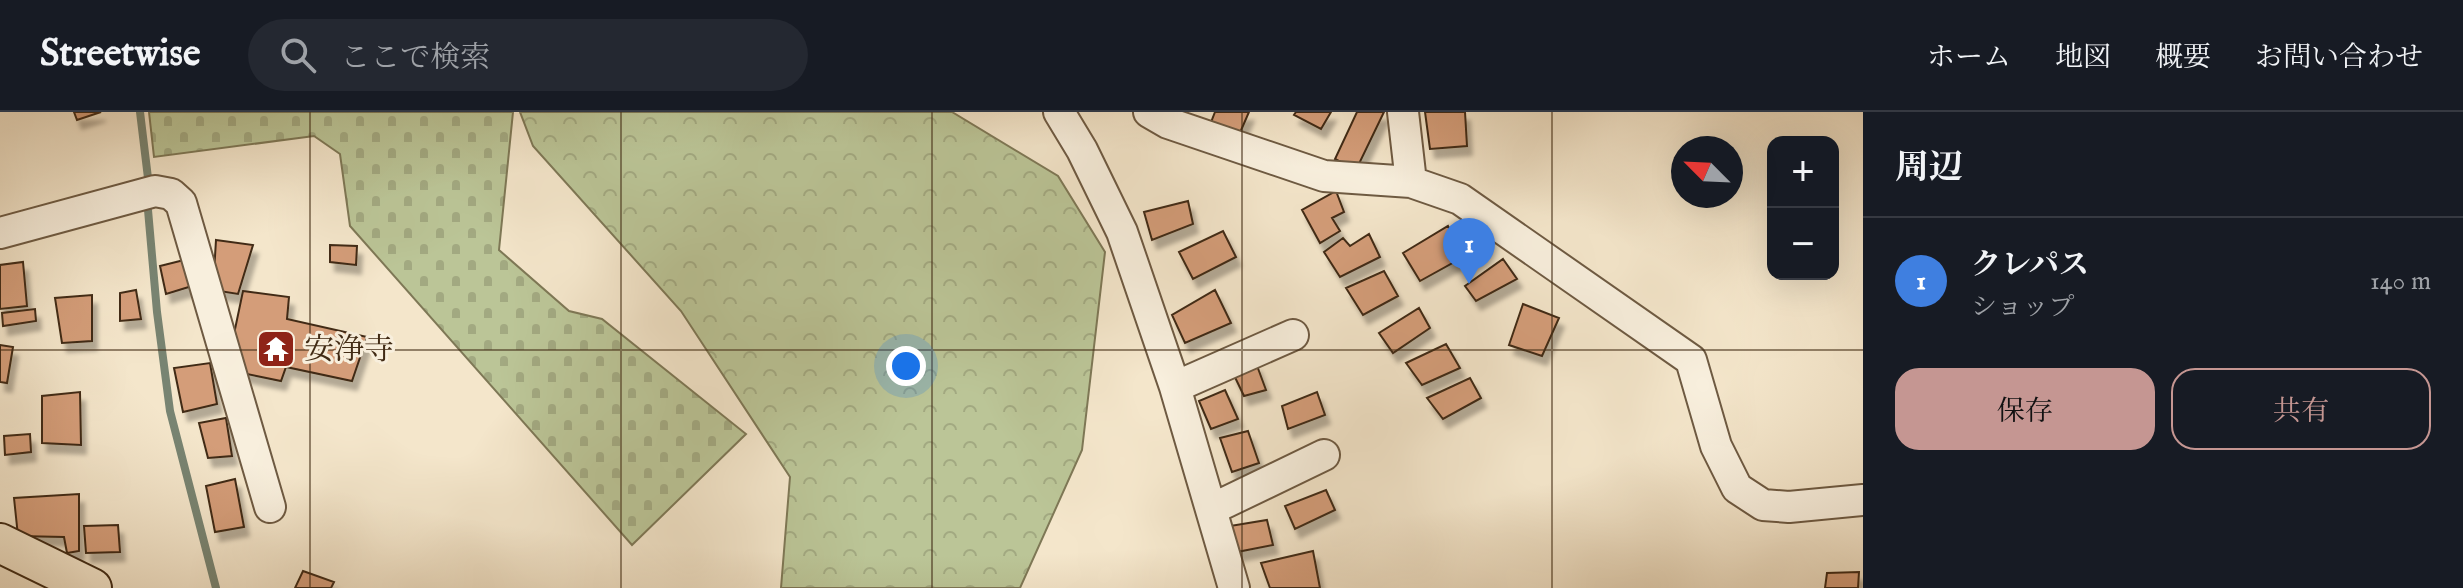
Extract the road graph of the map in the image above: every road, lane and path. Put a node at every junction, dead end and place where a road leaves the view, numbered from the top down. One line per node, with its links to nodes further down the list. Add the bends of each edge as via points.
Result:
1 (1059, 112): 7 (street, via 1122,232)
2 (1149, 112): 4 (street, via 1324,176)
3 (1403, 112): 4 (street)
4 (1411, 182): 9 (street, via 1460,199 1691,360 1716,446 1737,488 1763,505)
5 (0, 233): 10 (street, via 155,191 181,203)
6 (1293, 335): 7 (street)
7 (1175, 387): 11 (street)
8 (1324, 455): 11 (street)
9 (1863, 500)
10 (270, 507)
11 (1212, 509): 14 (street)
12 (0, 543): 13 (main road)
13 (92, 588)
14 (1234, 588)

